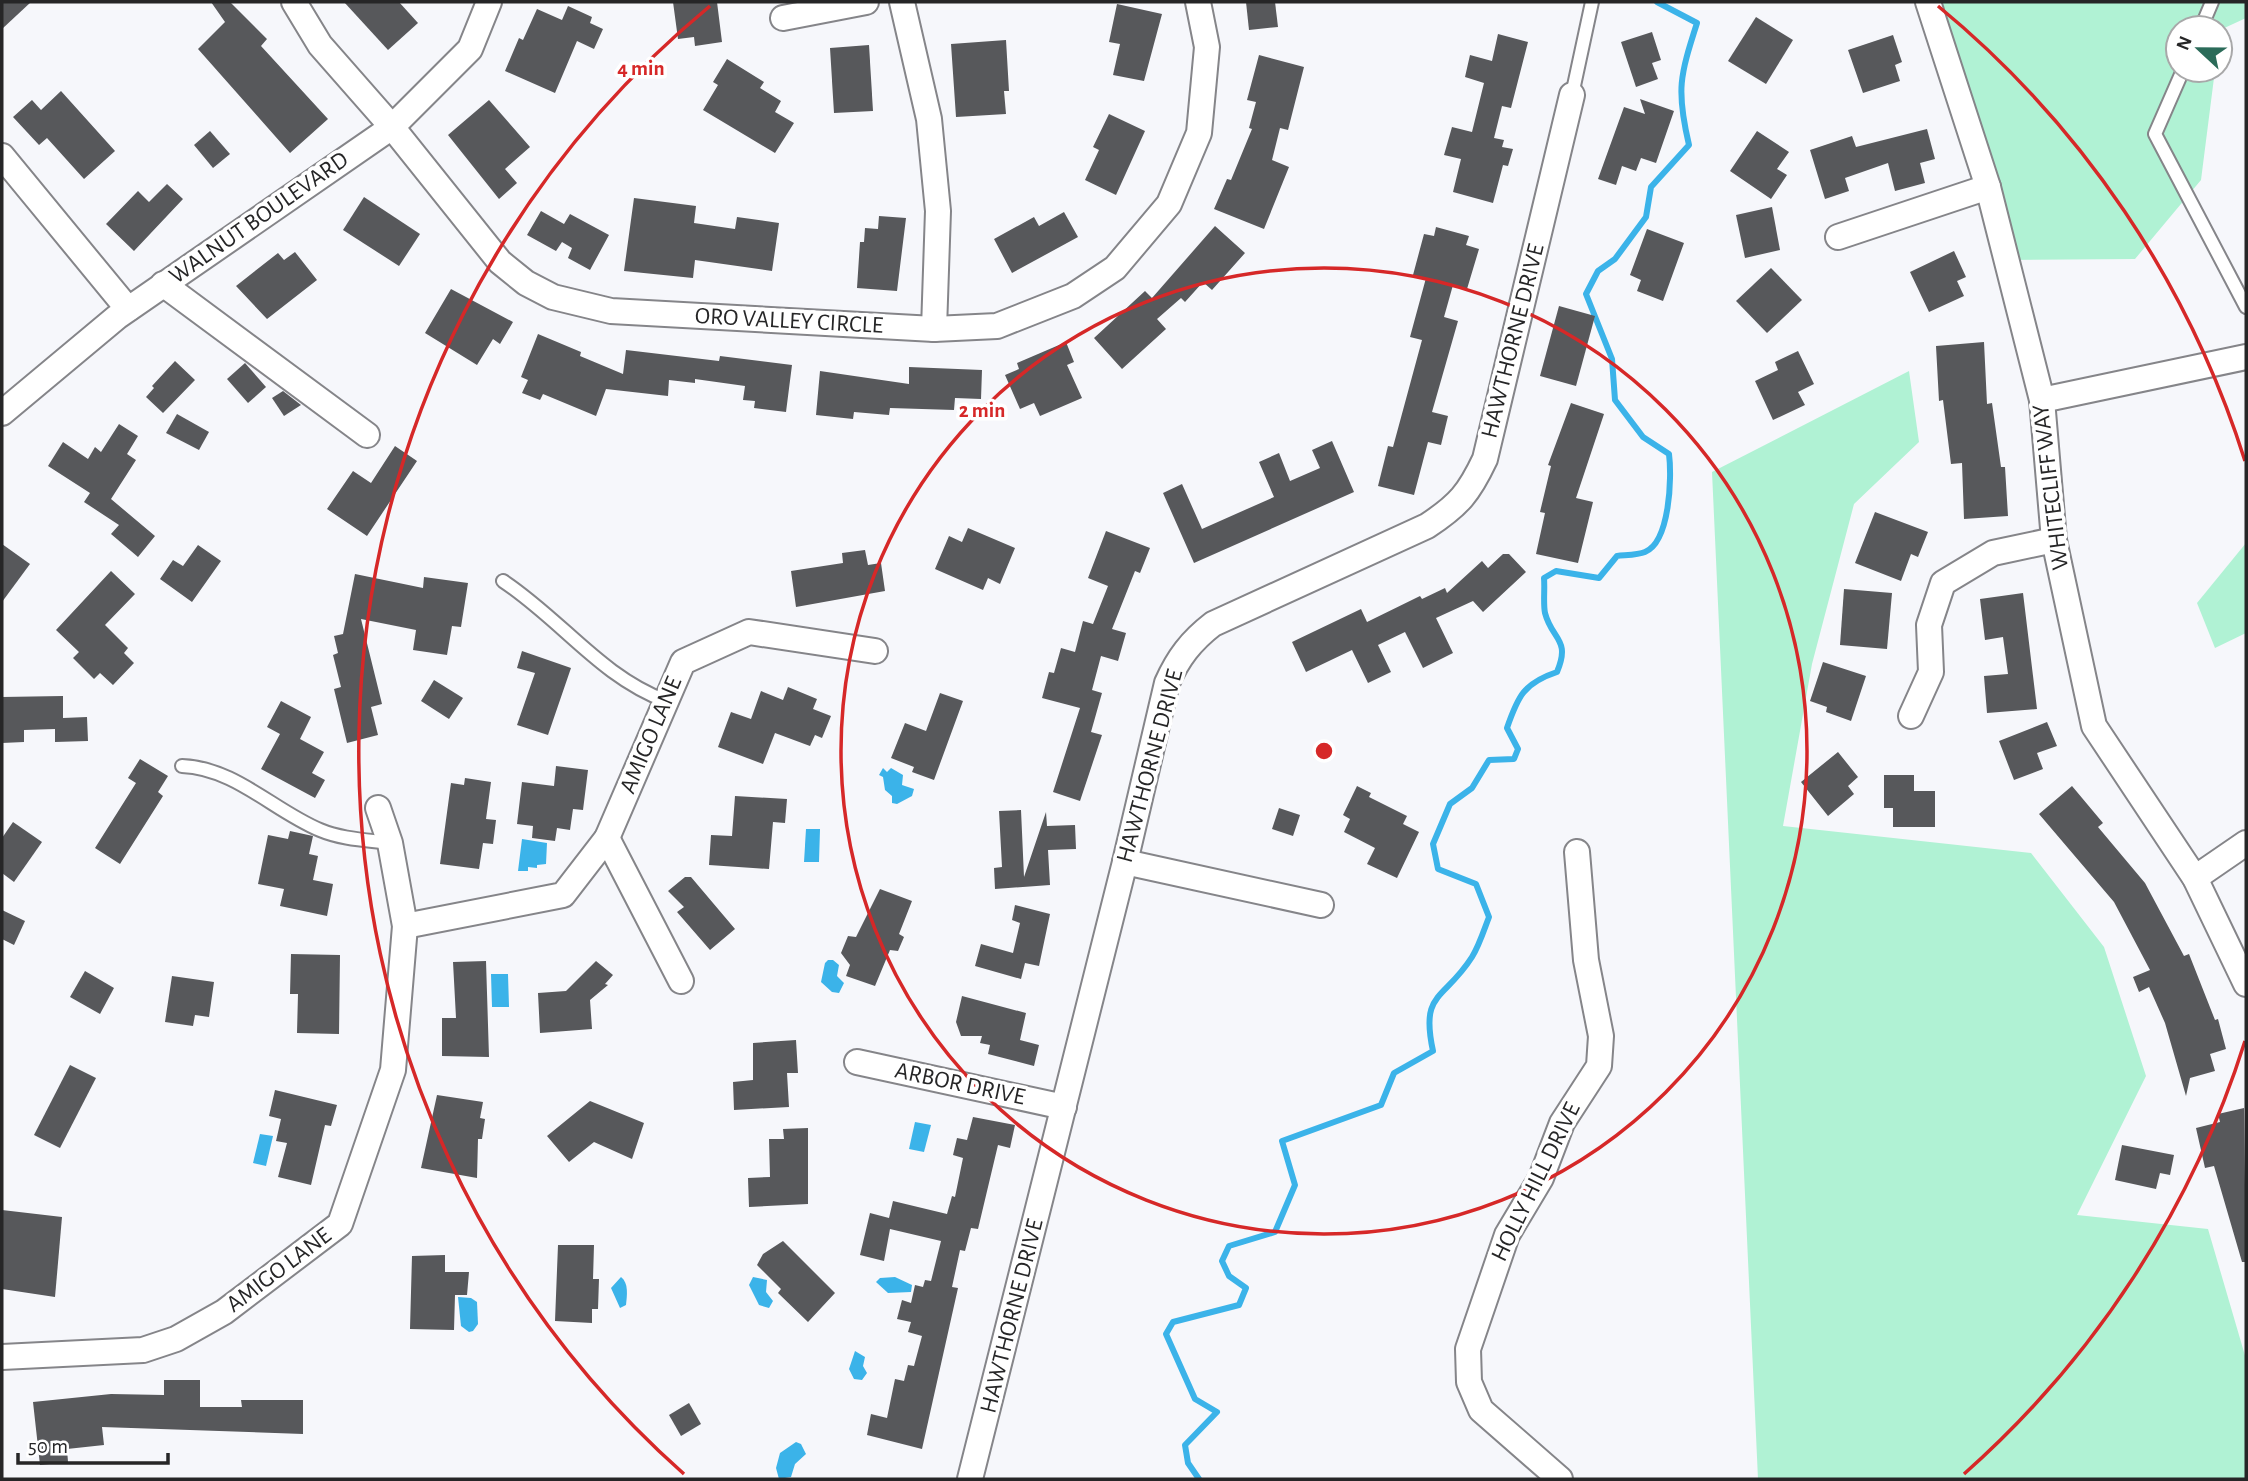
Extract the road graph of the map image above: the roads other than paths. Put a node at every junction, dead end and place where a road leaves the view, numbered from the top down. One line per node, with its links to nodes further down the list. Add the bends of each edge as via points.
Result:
1 (295, 2): 11 (street, ORO VALLEY CIRCLE, via 320,45)
2 (489, 2): 11 (street, WALNUT BOULEVARD, via 470,49)
3 (866, 2): 8 (street)
4 (902, 2): 18 (street, via 929,119 938,211)
5 (1198, 2): 18 (street, ORO VALLEY CIRCLE, via 1207,47 1199,133 1169,204 1115,268 1073,296 997,326)
6 (1592, 2): 10 (lane)
7 (1928, 2): 13 (street, WHITECLIFF WAY)
8 (783, 19)
9 (2177, 84): 16 (lane, via 2155,134)
10 (1572, 95): 34 (street, HAWTHORNE DRIVE, via 1488,445 1472,487 1456,507 1427,526 1213,624 1193,639 1167,683)
11 (392, 127): 15 (street, WALNUT BOULEVARD); 18 (street, ORO VALLEY CIRCLE, via 500,262 553,297 611,311)
12 (2, 156): 17 (street)
13 (1988, 187): 14 (street); 20 (street, WHITECLIFF WAY)
14 (1838, 237)
15 (163, 284): 17 (street, WALNUT BOULEVARD); 22 (street)
16 (2246, 307)
17 (128, 309): 21 (street, WALNUT BOULEVARD)
18 (934, 329)
19 (2246, 357): 20 (street)
20 (2042, 400): 23 (street, WHITECLIFF WAY)
21 (2, 413)
22 (367, 435)
23 (2054, 540): 27 (street, via 1993,553 1943,583 1929,625 1931,672); 35 (street, WHITECLIFF WAY, via 2094,726)
24 (503, 581): 26 (lane, via 536,603 608,671 636,690)
25 (875, 651): 26 (street, AMIGO LANE, via 749,632 683,662)
26 (666, 701): 30 (street, AMIGO LANE)
27 (1911, 716)
28 (182, 766): 31 (lane, via 207,770 243,786 324,832)
29 (378, 808): 31 (street, AMIGO LANE)
30 (607, 838): 37 (street, AMIGO LANE, via 564,895); 38 (street)
31 (390, 842): 37 (street, AMIGO LANE)
32 (2246, 843): 35 (street)
33 (1577, 852): 44 (street, HOLLY HILL DRIVE, via 1586,960 1601,1036 1599,1066 1562,1123 1541,1178 1507,1235 1468,1349 1469,1382 1480,1410)
34 (1125, 862): 36 (street); 41 (street, HAWTHORNE DRIVE)
35 (2195, 878): 39 (street, WHITECLIFF WAY)
36 (1321, 905)
37 (405, 926): 42 (street, AMIGO LANE, via 393,1070 340,1224 224,1312 176,1339 143,1350)
38 (681, 981)
39 (2246, 984)
40 (857, 1062): 41 (street, ARBOR DRIVE)
41 (1064, 1107): 43 (street, HAWTHORNE DRIVE)
42 (2, 1357)
43 (970, 1479)
44 (1560, 1479)

